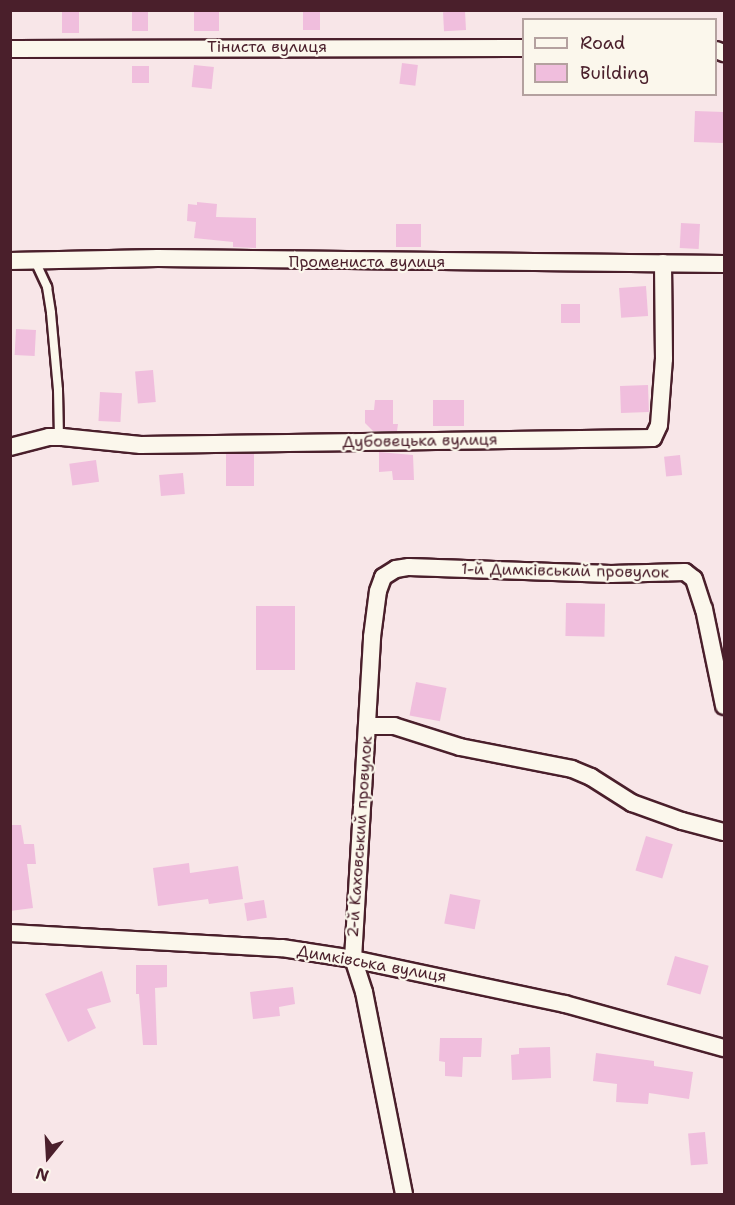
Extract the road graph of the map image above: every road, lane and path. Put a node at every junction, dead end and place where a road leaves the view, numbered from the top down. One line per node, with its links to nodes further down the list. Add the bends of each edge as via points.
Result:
1 (522, 48): 2 (street, Тіниста вулиця)
2 (10, 49)
3 (10, 261): 4 (street, Промениста вулиця)
4 (35, 261): 5 (street, Промениста вулиця, via 148,258); 7 (lane, via 47,287)
5 (663, 263): 6 (street, Промениста вулиця); 7 (street, Дубовецька вулиця, via 663,371 659,425 653,438 141,445)
6 (724, 264)
7 (59, 437): 8 (street, Дубовецька вулиця)
8 (10, 447)
9 (380, 582): 10 (street, 1-й Димківський провулок, via 396,569 409,567 540,573 685,572 693,579 704,609); 11 (street, 2-й Каховський провулок, via 372,638)
10 (724, 706)
11 (368, 726): 12 (street, via 394,726 460,747 572,769 632,803); 14 (street, 2-й Каховський провулок)
12 (724, 832)
13 (10, 933): 14 (street, Димківська вулиця, via 282,948)
14 (353, 959): 15 (street, Димківська вулиця, via 584,1008); 16 (street, 2-й Каховський провулок, via 364,992)
15 (724, 1048)
16 (404, 1194)

